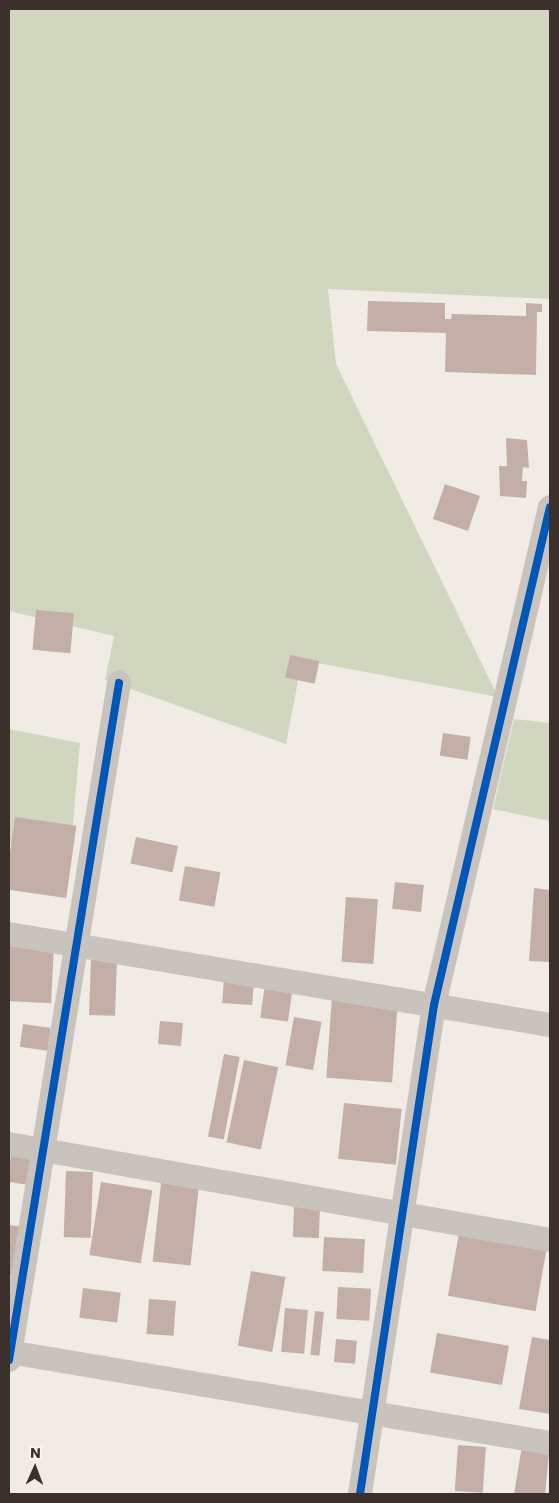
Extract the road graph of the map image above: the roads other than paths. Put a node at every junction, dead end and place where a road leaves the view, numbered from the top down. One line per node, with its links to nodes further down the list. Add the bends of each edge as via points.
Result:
1 (550, 507): 5 (street)
2 (120, 683): 4 (street)
3 (9, 934): 4 (street)
4 (76, 946): 5 (street); 8 (street)
5 (434, 1006): 6 (street); 9 (street)
6 (550, 1025)
7 (9, 1144): 8 (street)
8 (43, 1150): 9 (street); 11 (street)
9 (402, 1214): 10 (street); 12 (street)
10 (550, 1240)
11 (9, 1355): 12 (street)
12 (372, 1413): 13 (street); 14 (street)
13 (550, 1442)
14 (360, 1494)

